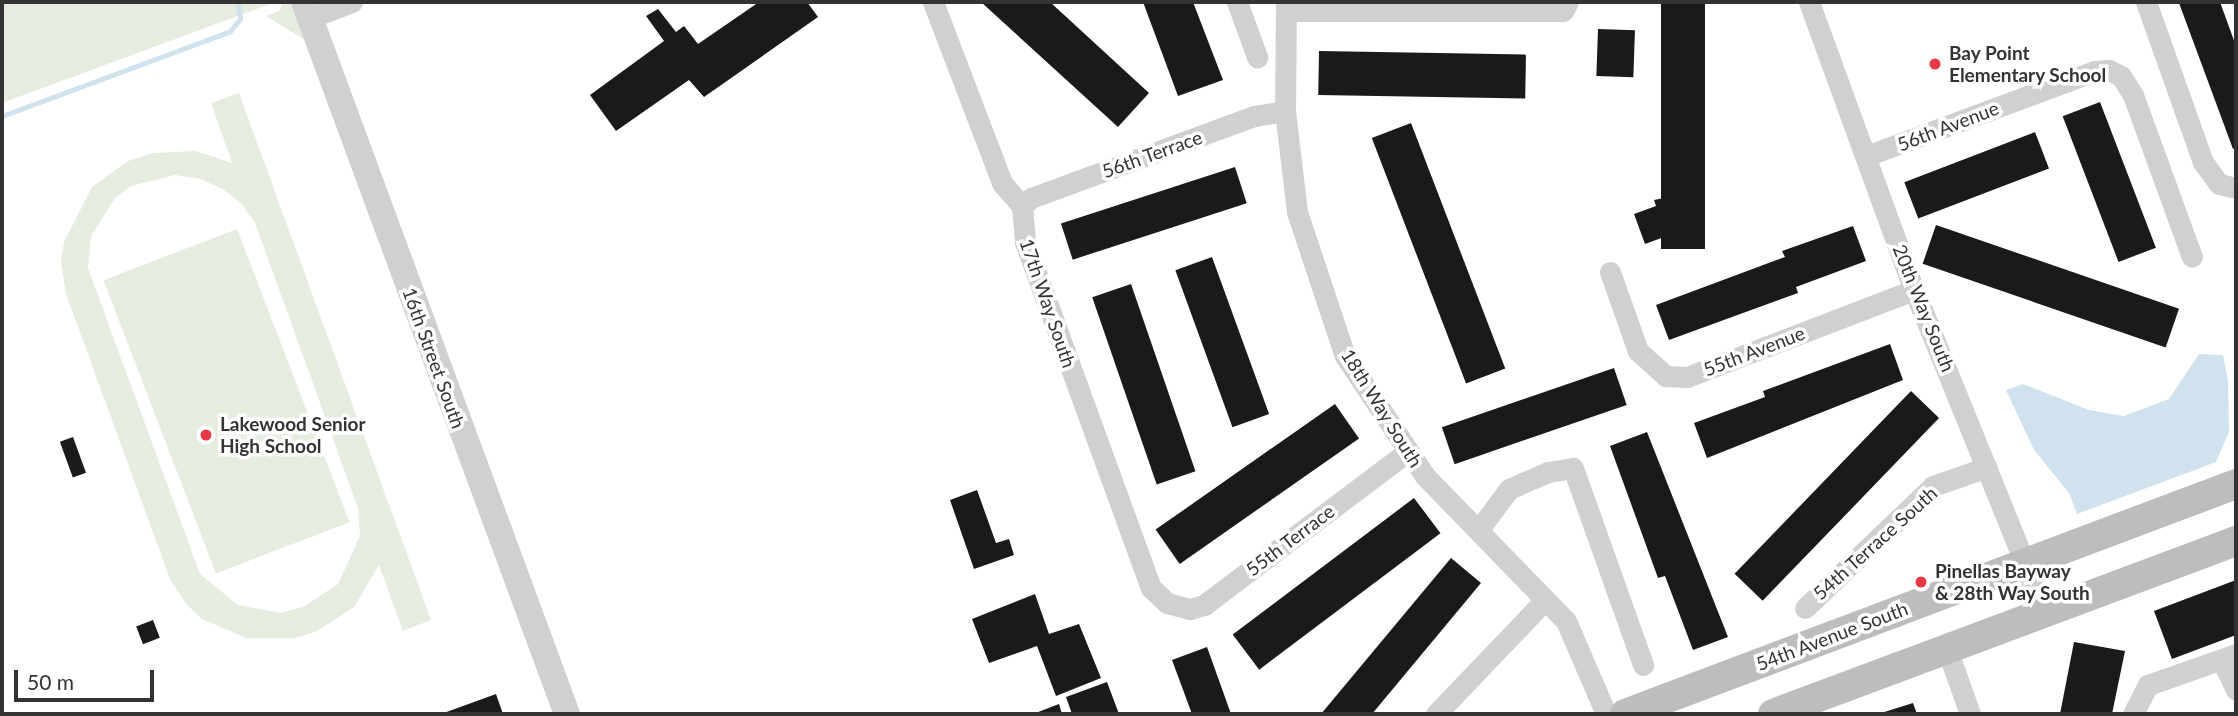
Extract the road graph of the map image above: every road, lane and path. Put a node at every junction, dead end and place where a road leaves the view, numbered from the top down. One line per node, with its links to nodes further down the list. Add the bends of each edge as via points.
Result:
1 (352, 2): 8 (street)
2 (933, 2): 13 (street, via 1002,183)
3 (1237, 2): 9 (street)
4 (1568, 2): 7 (street, via 1563,11)
5 (1809, 2): 11 (street, 20th Way South)
6 (2146, 2): 12 (street, via 2203,162 2218,184)
7 (1286, 6): 10 (street, 18th Way South)
8 (307, 10): 31 (street, 16th Street South)
9 (1257, 57)
10 (1285, 111): 13 (street, 56th Terrace, via 1254,116 1031,198); 17 (street, 18th Way South, via 1297,212 1345,356)
11 (1867, 156): 14 (street, 56th Avenue, via 2094,71 2109,70 2121,76 2133,95); 16 (street, 20th Way South)
12 (2236, 188)
13 (1023, 206): 24 (street, 17th Way South, via 1025,242 1099,447 1151,588)
14 (2192, 257)
15 (1610, 272): 16 (street, 55th Avenue, via 1638,351 1666,376 1687,377)
16 (1914, 290): 18 (street, 20th Way South)
17 (1407, 452): 20 (street, 18th Way South, via 1425,476); 24 (street, 55th Terrace, via 1204,605 1190,609)
18 (1987, 467): 22 (street, 20th Way South); 25 (street, 54th Terrace South, via 1933,486)
19 (2236, 484): 22 (main road, 54th Avenue South)
20 (1480, 528): 23 (street, 18th Way South); 29 (street, via 1508,489 1548,472 1573,468)
21 (2236, 541): 26 (main road)
22 (2025, 563): 26 (street, 20th Way South); 34 (main road, 54th Avenue South)
23 (1544, 601): 32 (street); 33 (street, 18th Way South, via 1566,621)
24 (1167, 603)
25 (1804, 608)
26 (2041, 615): 27 (main road)
27 (1947, 649): 35 (main road); 36 (street)
28 (2229, 657): 30 (street); 37 (street, via 2148,685)
29 (1643, 665)
30 (2236, 690)
31 (567, 714)
32 (1436, 714)
33 (1606, 714)
34 (1625, 714)
35 (1773, 714)
36 (1970, 714)
37 (2133, 714)

